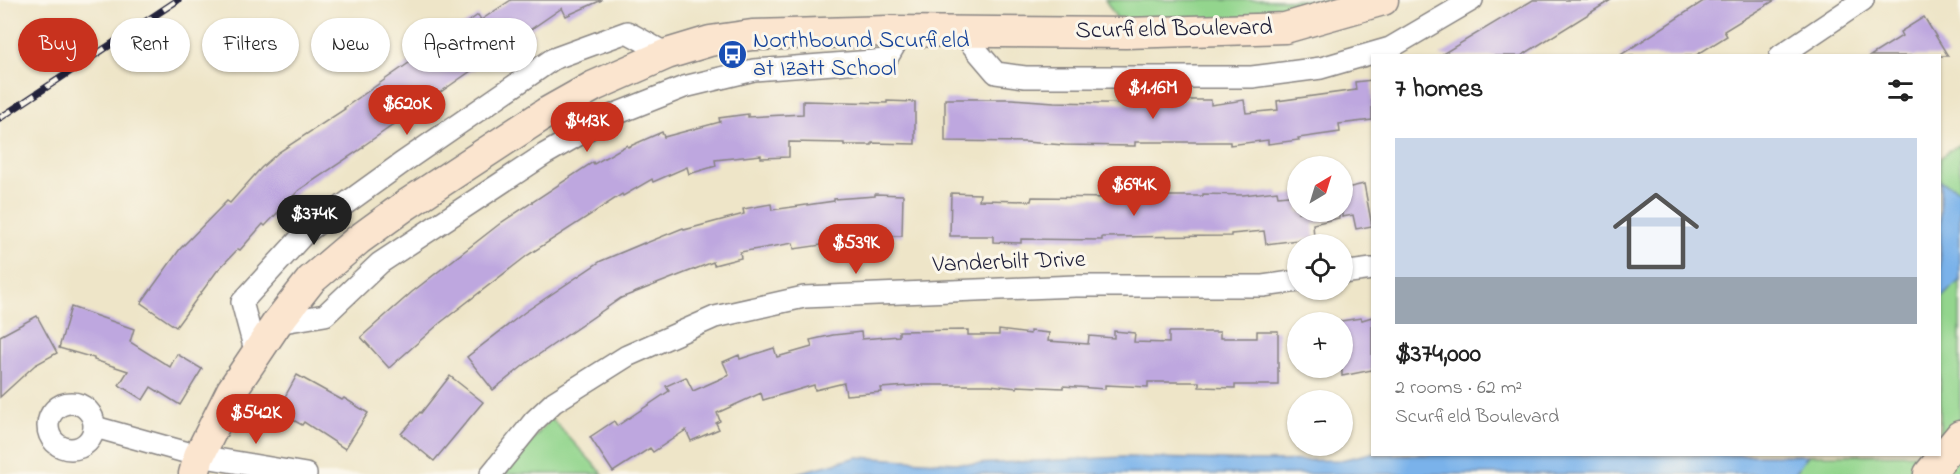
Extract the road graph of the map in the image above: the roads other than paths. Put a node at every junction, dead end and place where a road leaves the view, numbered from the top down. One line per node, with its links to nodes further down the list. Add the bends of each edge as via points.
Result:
1 (1383, 0): 5 (street, Scurfield Boulevard, via 1285,28 1126,33)
2 (1473, 0): 5 (street, Scurfield Boulevard, via 1390,48 1321,68 1252,77 1025,77 996,73)
3 (1863, 0): 7 (street)
4 (903, 31): 5 (street, Scurfield Boulevard); 6 (street, Scurfield Boulevard, via 744,35); 11 (street, via 886,60 754,70 684,87 613,115 545,154 380,263 325,315)
5 (961, 32)
6 (667, 54): 11 (street, Scurfield Boulevard, via 594,86 546,113 406,205 311,280); 12 (street, via 627,32 553,59 305,233 242,302)
7 (1783, 54)
8 (1371, 269): 9 (street)
9 (1353, 272)
10 (1287, 283): 17 (street, Vanderbilt Drive, via 804,297 715,317 627,356 554,402)
11 (277, 323): 12 (street, Scurfield Boulevard)
12 (256, 354): 15 (street, Scurfield Boulevard, via 232,390)
13 (95, 427): 15 (street)
14 (1960, 436): 18 (street)
15 (197, 465): 16 (street)
16 (306, 474)
17 (491, 474)
18 (1929, 474)

